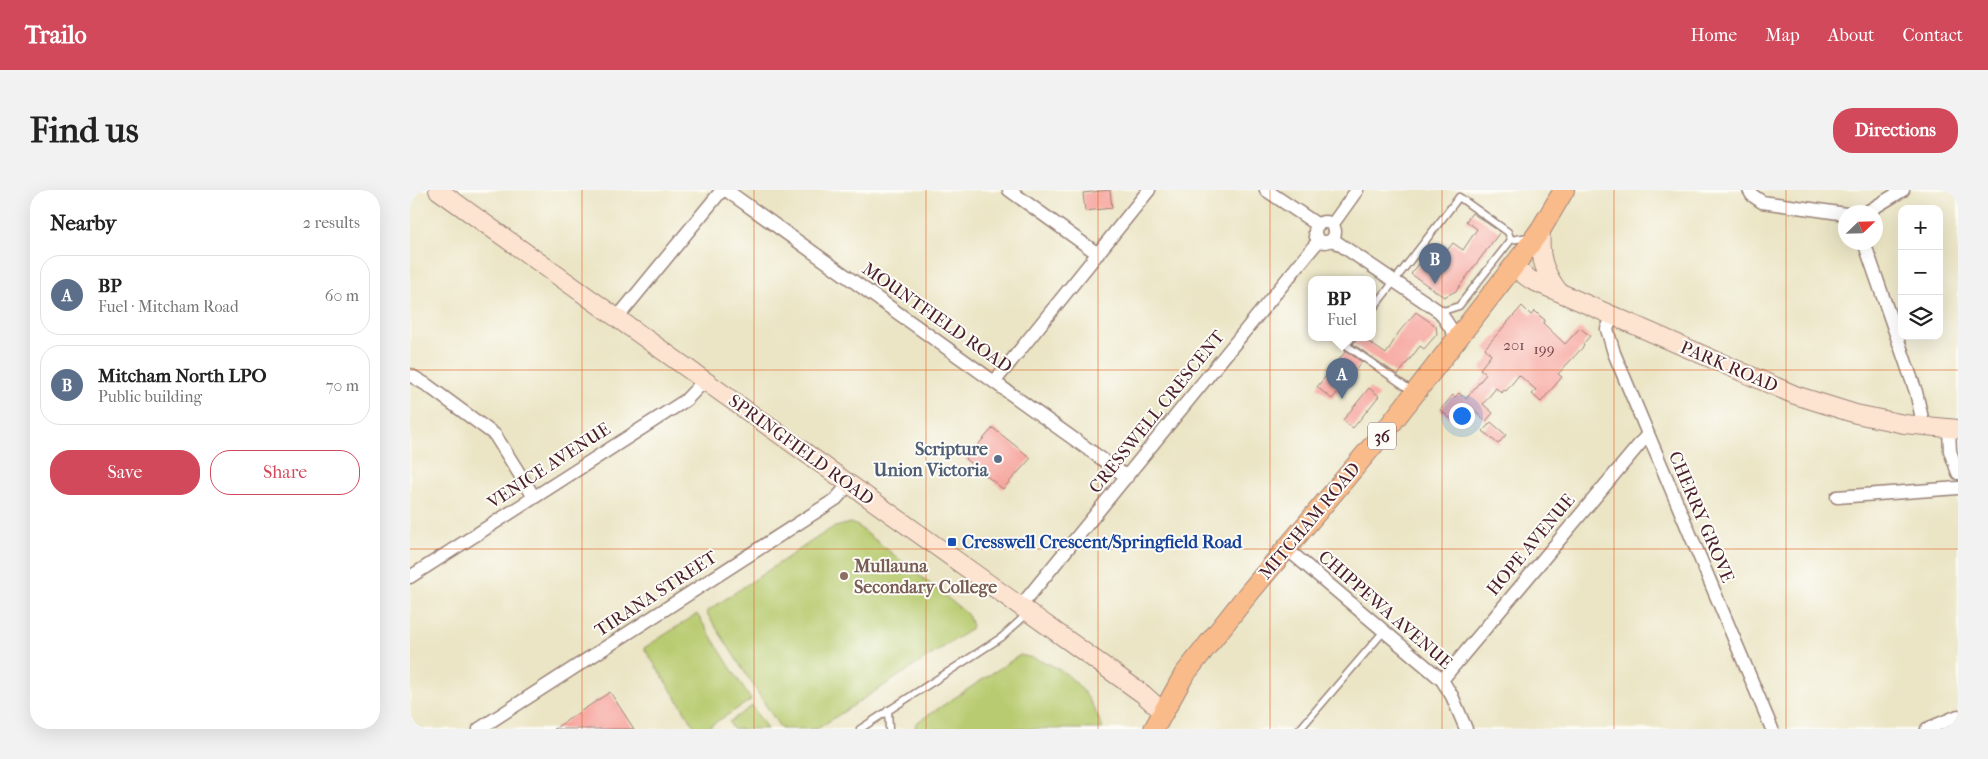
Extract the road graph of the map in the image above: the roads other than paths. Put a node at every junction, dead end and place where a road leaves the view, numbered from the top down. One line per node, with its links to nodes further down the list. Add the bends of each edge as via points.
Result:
1 (438, 190): 27 (main road, SPRINGFIELD ROAD)
2 (722, 190): 27 (street)
3 (726, 190): 32 (street, MOUNTFIELD ROAD)
4 (1009, 190): 19 (street)
5 (1149, 190): 19 (street)
6 (1266, 190): 13 (street)
7 (1357, 190): 14 (street)
8 (1750, 190): 12 (street, via 1762,202)
9 (1903, 190): 11 (street)
10 (1562, 192): 15 (main road, MITCHAM ROAD / 36)
11 (1878, 205)
12 (1838, 213)
13 (1318, 225): 14 (street, via 1326,222); 16 (street, via 1316,234)
14 (1332, 225): 16 (street, via 1334,230)
15 (1539, 232): 17 (lane); 20 (main road, MITCHAM ROAD / 36); 22 (main road, via 1540,251 1548,277)
16 (1326, 239): 21 (street); 38 (street, CRESSWELL CRESCENT)
17 (1512, 240): 21 (lane, via 1508,232 1459,197); 24 (lane)
18 (1867, 250): 34 (street, via 1916,392)
19 (1098, 254): 32 (street)
20 (1513, 267): 22 (main road, PARK ROAD, via 1525,277); 24 (main road, MITCHAM ROAD / 36)
21 (1394, 280): 23 (lane); 25 (street)
22 (1559, 293): 26 (main road, PARK ROAD)
23 (1376, 305)
24 (1467, 311): 25 (lane); 28 (main road, MITCHAM ROAD / 36)
25 (1440, 312): 28 (street)
26 (1612, 317): 34 (main road, PARK ROAD, via 1795,395 1856,414); 36 (street, CHERRY GROVE, via 1608,336)
27 (617, 318): 31 (main road, SPRINGFIELD ROAD)
28 (1457, 338): 33 (main road, MITCHAM ROAD / 36)
29 (1349, 341): 33 (lane, via 1346,345)
30 (410, 375): 41 (street, via 495,435)
31 (704, 381): 39 (main road, SPRINGFIELD ROAD); 41 (street, VENICE AVENUE, via 686,400)
32 (995, 381): 38 (street, MOUNTFIELD ROAD)
33 (1415, 393): 43 (main road, MITCHAM ROAD / 36)
34 (1924, 428): 35 (main road, PARK ROAD)
35 (1954, 429): 37 (street, via 1950,450)
36 (1648, 434): 47 (street, HOPE AVENUE); 56 (street, CHERRY GROVE)
37 (1958, 473)
38 (1127, 477): 45 (street, CRESSWELL CRESCENT)
39 (849, 484): 45 (main road, SPRINGFIELD ROAD); 51 (street, TIRANA STREET, via 836,499)
40 (1958, 488): 42 (street)
41 (534, 496): 44 (street, VENICE AVENUE)
42 (1836, 497)
43 (1287, 549): 46 (street, CHIPPEWA AVENUE); 50 (main road, MITCHAM ROAD / 36, via 1184,675)
44 (410, 577)
45 (1025, 610): 48 (lane, via 1002,637); 50 (main road, SPRINGFIELD ROAD, via 1143,694)
46 (1384, 631): 47 (street, CHIPPEWA AVENUE); 54 (lane)
47 (1442, 680): 55 (street, CHIPPEWA AVENUE)
48 (888, 710): 52 (lane); 53 (lane)
49 (1958, 716): 57 (street)
50 (1159, 720)
51 (479, 729)
52 (860, 729)
53 (889, 729)
54 (1300, 729)
55 (1466, 729)
56 (1772, 729)
57 (1927, 729)

